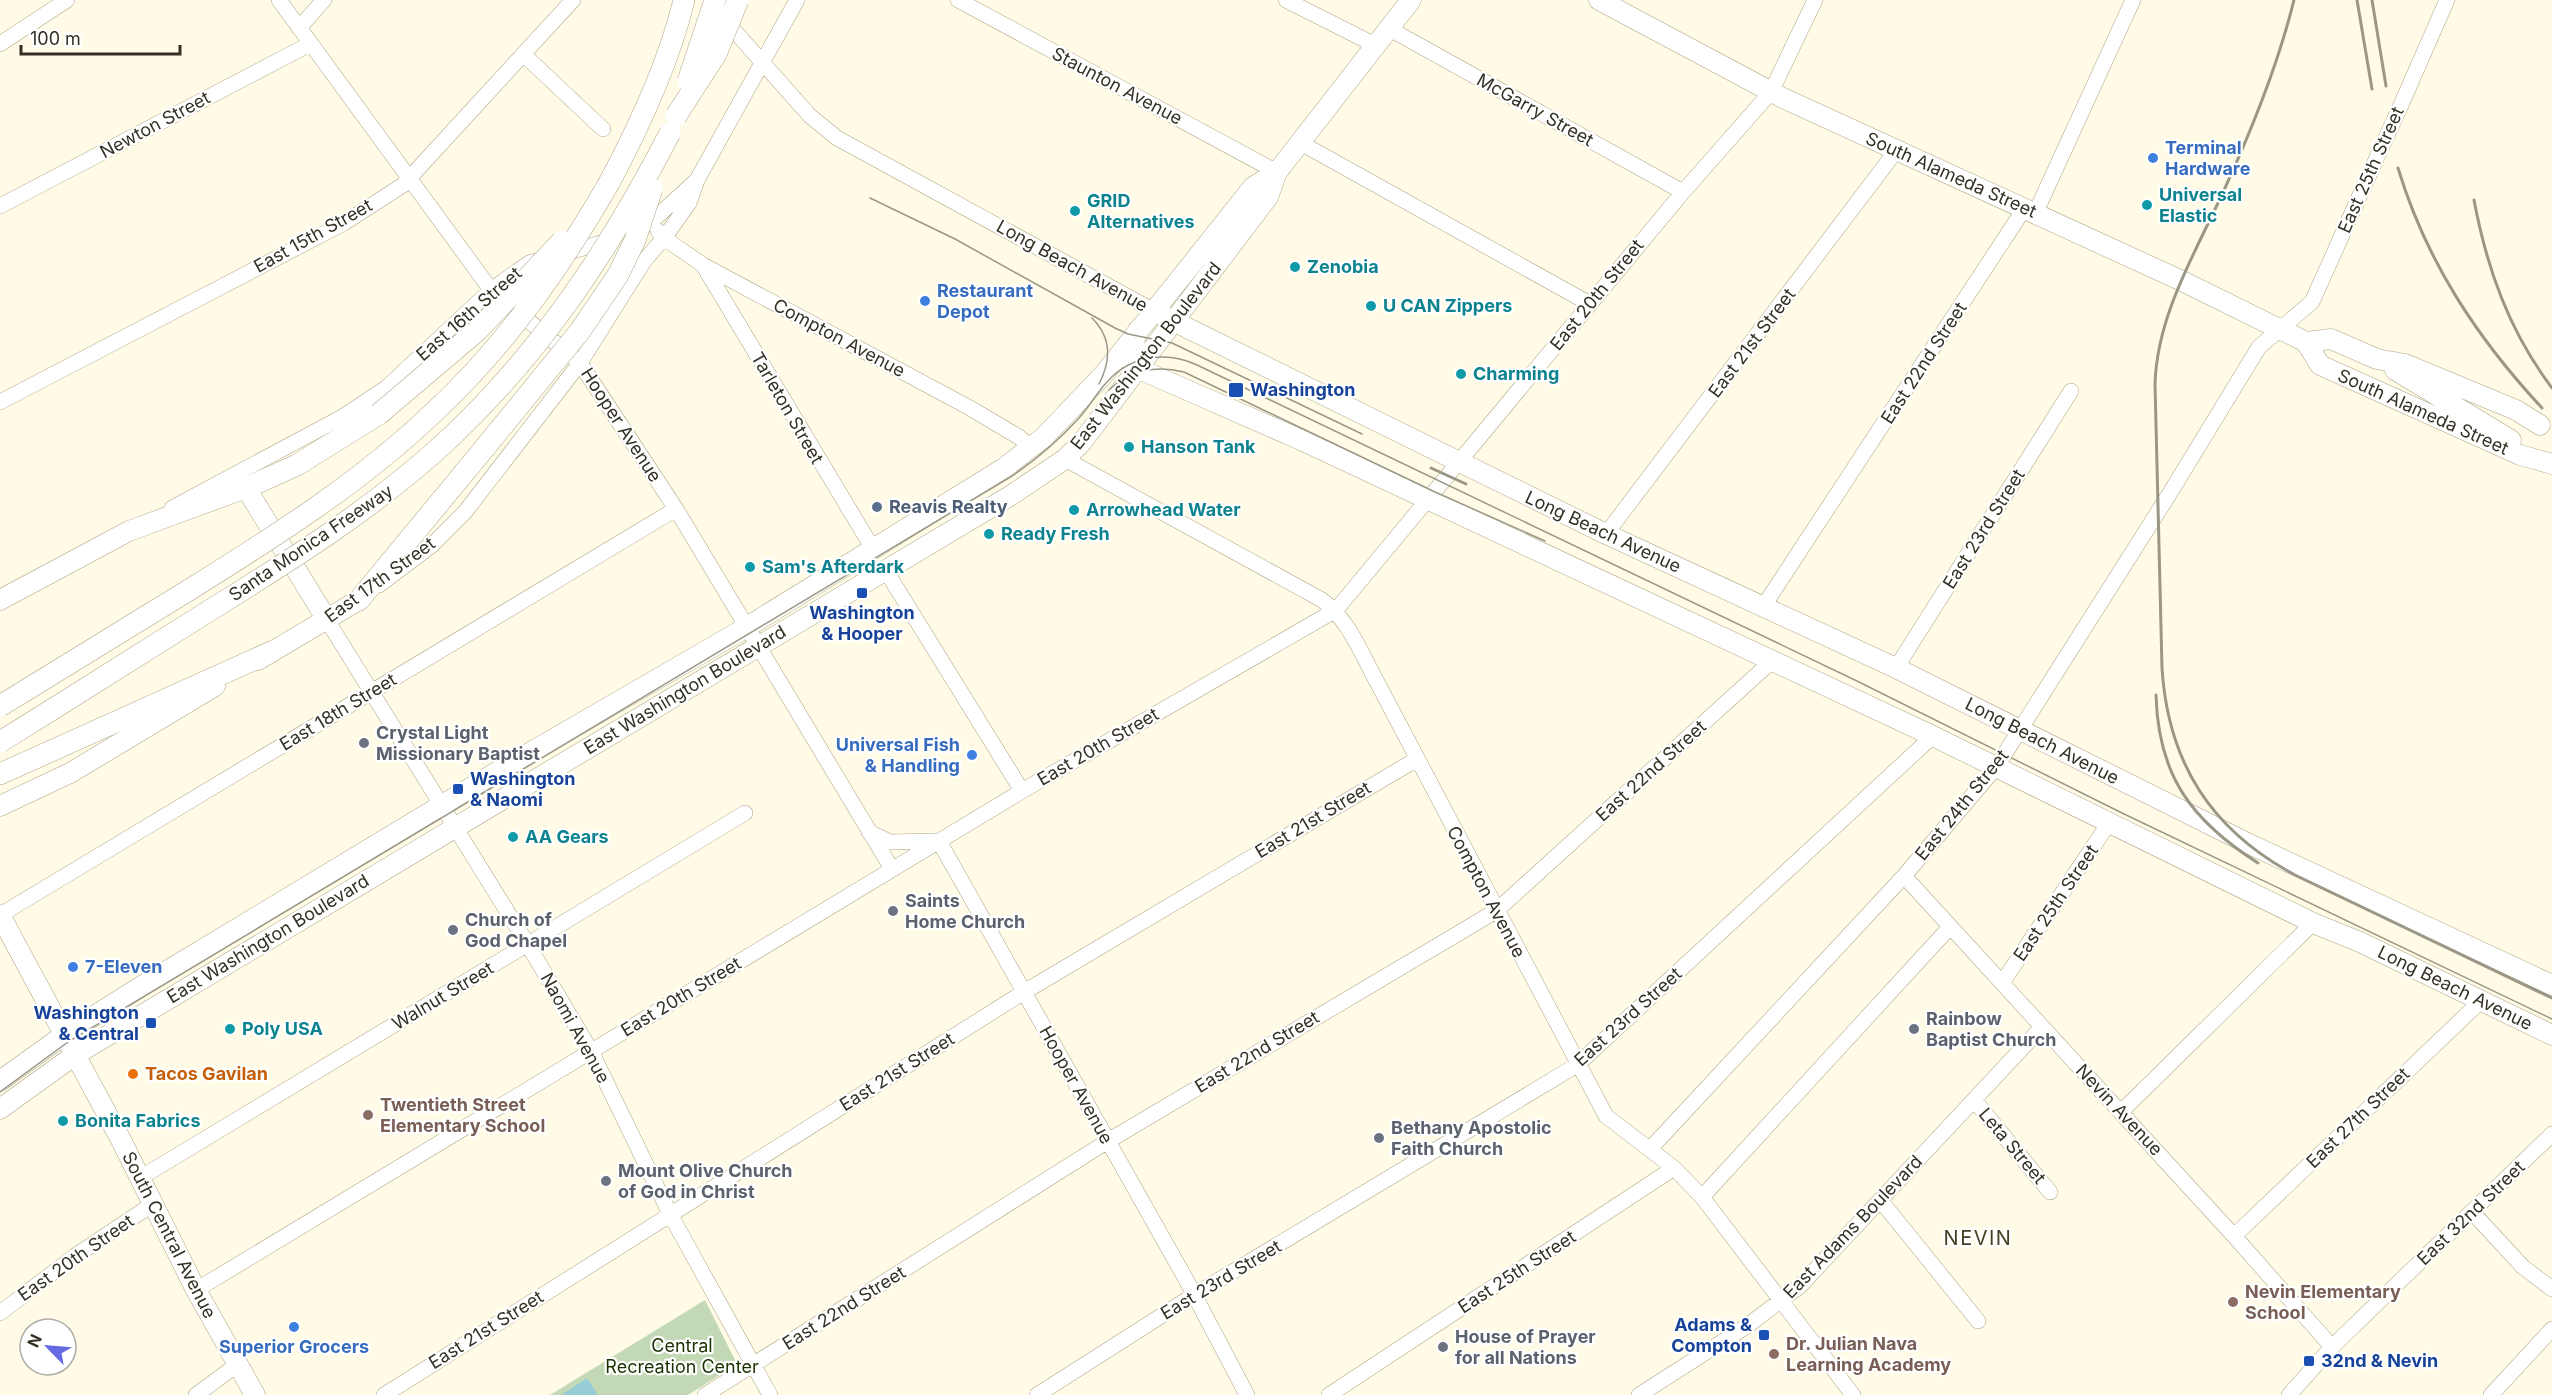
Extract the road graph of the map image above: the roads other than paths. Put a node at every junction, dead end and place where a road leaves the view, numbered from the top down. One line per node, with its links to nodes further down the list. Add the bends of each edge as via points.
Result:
1 (67, 0): 20 (street)
2 (279, 0): 18 (street, Hooper Avenue)
3 (324, 0): 18 (street)
4 (573, 0): 23 (street, East 15th Street)
5 (670, 0): 30 (highway)
6 (684, 0): 30 (highway, Santa Monica Freeway, via 653,89)
7 (708, 0): 24 (street, Long Beach Avenue)
8 (715, 0): 26 (highway, Santa Monica Freeway, bridge)
9 (738, 0): 26 (highway, bridge, via 716,54)
10 (797, 0): 24 (street, East 16th Street)
11 (958, 0): 31 (street, Staunton Avenue)
12 (1286, 0): 22 (street)
13 (1411, 0): 19 (main road, East Washington Boulevard)
14 (1599, 0): 25 (main road, South Alameda Street)
15 (1815, 0): 25 (street, East 20th Street)
16 (2133, 0): 37 (street, East 22nd Street)
17 (2447, 0): 46 (street, East 25th Street, bridge, via 2312,302)
18 (299, 28): 21 (street, Hooper Avenue)
19 (1388, 28): 22 (main road, East Washington Boulevard); 35 (street, McGarry Street)
20 (0, 44)
21 (310, 44): 32 (street, Hooper Avenue); 36 (street, Newton Street)
22 (1375, 45): 28 (main road, East Washington Boulevard)
23 (524, 55): 27 (street); 32 (street, East 15th Street)
24 (762, 65): 33 (street, East 16th Street); 43 (street, Long Beach Avenue, via 810,116 837,138)
25 (1771, 92): 29 (main road, South Alameda Street); 35 (street, East 20th Street)
26 (673, 124): 68 (highway, bridge, via 635,240 618,275 580,331); 81 (highway, Santa Monica Freeway, bridge, via 633,203 584,280 506,380 452,436 340,528)
27 (603, 129)
28 (1299, 142): 31 (main road, East Washington Boulevard); 42 (street)
29 (1896, 151): 37 (main road, South Alameda Street); 64 (street, East 21st Street)
30 (621, 160): 34 (highway, Santa Monica Freeway)
31 (1277, 172): 43 (main road, East Washington Boulevard, via 1253,187); 44 (main road, East Washington Boulevard, via 1268,197)
32 (410, 179): 41 (street, Hooper Avenue); 53 (street, East 15th Street, via 344,223)
33 (697, 180): 38 (street, East 16th Street); 39 (street, East 17th Street, via 689,203)
34 (609, 183): 60 (highway, bridge, via 556,248 478,330 380,414 297,465); 78 (highway, Santa Monica Freeway, bridge, via 571,246 509,333 405,440 310,513)
35 (1683, 192): 42 (street, East 20th Street)
36 (0, 206)
37 (2030, 211): 46 (main road, South Alameda Street); 69 (street, East 22nd Street)
38 (651, 222): 39 (street, Compton Avenue); 41 (street, East 16th Street, via 625,237 529,263)
39 (664, 238): 40 (street, Compton Avenue); 49 (street, East 17th Street, via 644,261)
40 (703, 265): 56 (street, Compton Avenue, via 970,408); 65 (street, Tarleton Street)
41 (491, 290): 49 (street, Hooper Avenue); 63 (street, East 16th Street, via 386,388 345,416)
42 (1590, 304): 58 (street, East 20th Street)
43 (1154, 311): 44 (main road, Long Beach Avenue); 45 (main road, East Washington Boulevard)
44 (1174, 323): 50 (main road, East Washington Boulevard); 58 (main road, Long Beach Avenue)
45 (1138, 330): 50 (main road, via 1130,354 1132,363); 56 (main road, East Washington Boulevard, via 1104,374)
46 (2280, 330): 47 (main road, South Alameda Street); 79 (street, East 24th Street, via 2259,347)
47 (2306, 342): 48 (main road, South Alameda Street, via 2331,339); 52 (main road, South Alameda Street, via 2320,365)
48 (2378, 359): 54 (main road); 55 (main road, South Alameda Street, via 2437,376 2523,413)
49 (580, 363): 62 (street, Hooper Avenue); 68 (street, East 17th Street, via 465,512 431,546)
50 (1146, 372): 57 (main road, East Washington Boulevard); 61 (main road, Long Beach Avenue)
51 (2071, 391): 76 (street, East 23rd Street)
52 (2384, 394): 54 (main road); 59 (main road, South Alameda Street, via 2520,455)
53 (0, 402)
54 (2460, 409): 55 (main road); 59 (main road)
55 (2546, 428)
56 (1031, 448): 65 (main road, East Washington Boulevard)
57 (1065, 459): 66 (main road, East Washington Boulevard); 70 (street, Compton Avenue)
58 (1460, 463): 61 (street, East 20th Street); 64 (main road, Long Beach Avenue)
59 (2551, 463)
60 (246, 488): 63 (main road, East 16th Street); 71 (main road, Naomi Avenue)
61 (1428, 500): 70 (street, East 20th Street); 75 (main road, Long Beach Avenue)
62 (676, 509): 72 (street, Hooper Avenue); 77 (street, East 18th Street)
63 (129, 531): 67 (main road, East 16th Street)
64 (1606, 534): 69 (main road, Long Beach Avenue)
65 (873, 549): 72 (main road, East Washington Boulevard)
66 (886, 571): 73 (main road, East Washington Boulevard); 85 (street)
67 (0, 600)
68 (359, 600): 71 (main road, East 17th Street)
69 (1763, 607): 76 (main road, Long Beach Avenue)
70 (1336, 610): 82 (street, Compton Avenue); 85 (street, East 20th Street)
71 (327, 621): 74 (main road, East 17th Street); 77 (street, Naomi Avenue)
72 (747, 627): 73 (street, Hooper Avenue); 87 (main road, East Washington Boulevard)
73 (759, 646): 90 (main road, East Washington Boulevard); 91 (street, Hooper Avenue)
74 (271, 652): 84 (highway); 86 (main road, East 17th Street, via 70,773)
75 (1772, 661): 80 (main road, Long Beach Avenue); 95 (street, East 22nd Street)
76 (1896, 668): 79 (main road, Long Beach Avenue)
77 (371, 692): 87 (street, Naomi Avenue); 96 (street, East 18th Street)
78 (0, 706)
79 (2021, 729): 83 (street, East 24th Street); 101 (main road, Long Beach Avenue, via 2243,841)
80 (1933, 736): 83 (main road, Long Beach Avenue); 109 (street, East 23rd Street)
81 (0, 742)
82 (1417, 759): 95 (street, Compton Avenue); 102 (street, East 21st Street)
83 (1997, 766): 89 (main road, Long Beach Avenue); 94 (street, East 24th Street)
84 (0, 774)
85 (1022, 791): 92 (street, East 20th Street)
86 (0, 806)
87 (442, 806): 90 (street, Naomi Avenue); 105 (main road, East Washington Boulevard)
88 (745, 813): 99 (street, Walnut Street)
89 (2109, 823): 97 (main road, Long Beach Avenue); 100 (street, East 25th Street)
90 (454, 826): 99 (street, Naomi Avenue); 108 (main road, East Washington Boulevard)
91 (868, 831): 92 (street, via 890,842); 93 (street, Hooper Avenue)
92 (939, 841): 93 (street, East 20th Street); 102 (street, Hooper Avenue)
93 (892, 869): 107 (street, East 20th Street)
94 (1904, 876): 98 (street, Nevin Avenue); 116 (street, East 24th Street)
95 (1496, 911): 109 (street, Compton Avenue); 115 (street, East 22nd Street)
96 (0, 915): 105 (main road, South Central Avenue)
97 (2313, 923): 103 (main road, Long Beach Avenue); 113 (street)
98 (1950, 927): 100 (street, Nevin Avenue); 120 (street)
99 (528, 945): 107 (street, Naomi Avenue); 118 (street, Walnut Street)
100 (2002, 983): 104 (street, Nevin Avenue)
101 (2552, 985)
102 (1024, 992): 115 (street, Hooper Avenue); 124 (street, East 21st Street)
103 (2481, 1001): 106 (main road, Long Beach Avenue); 125 (street, East 27th Street)
104 (2042, 1027): 111 (street, East Adams Boulevard); 113 (street, Nevin Avenue)
105 (64, 1035): 108 (main road, South Central Avenue); 110 (main road, East Washington Boulevard)
106 (2552, 1035)
107 (591, 1051): 124 (street, Naomi Avenue); 127 (street, East 20th Street)
108 (75, 1055): 112 (main road, East Washington Boulevard); 118 (main road, South Central Avenue)
109 (1577, 1065): 116 (street, Compton Avenue, via 1606,1116); 128 (street, East 23rd Street)
110 (0, 1082)
111 (1974, 1100): 119 (street, Leta Street); 121 (street, East Adams Boulevard)
112 (0, 1109)
113 (2121, 1112): 125 (street, Nevin Avenue)
114 (2552, 1134): 123 (street, East 32nd Street)
115 (1108, 1141): 128 (street, Hooper Avenue); 135 (street, East 22nd Street)
116 (1650, 1149): 117 (street, Compton Avenue)
117 (1674, 1168): 120 (street, Compton Avenue); 143 (street, East 25th Street)
118 (140, 1178): 122 (main road, South Central Avenue)
119 (2050, 1191)
120 (1702, 1197): 129 (street, Compton Avenue)
121 (1881, 1201): 129 (street, East Adams Boulevard); 131 (street)
122 (153, 1204): 127 (main road, South Central Avenue); 130 (street, East 20th Street)
123 (2472, 1212): 126 (street, via 2523,1267); 133 (street, East 32nd Street)
124 (670, 1214): 135 (street, Naomi Avenue); 138 (street, East 21st Street)
125 (2235, 1236): 133 (street, Nevin Avenue)
126 (2552, 1289)
127 (196, 1290): 134 (main road, South Central Avenue)
128 (1194, 1295): 141 (street, East 23rd Street); 142 (street, Hooper Avenue)
129 (1782, 1300): 144 (street, East Adams Boulevard); 145 (street, Compton Avenue)
130 (0, 1313)
131 (1977, 1321)
132 (2552, 1329): 147 (street)
133 (2332, 1347): 146 (street, East 32nd Street)
134 (238, 1364): 136 (street); 137 (main road, South Central Avenue)
135 (755, 1365): 139 (street, East 22nd Street); 140 (street, Naomi Avenue)
136 (196, 1395)
137 (255, 1395)
138 (384, 1395)
139 (705, 1395)
140 (770, 1395)
141 (1037, 1395)
142 (1247, 1395)
143 (1329, 1395)
144 (1639, 1395)
145 (1853, 1395)
146 (2289, 1395)
147 (2491, 1395)

